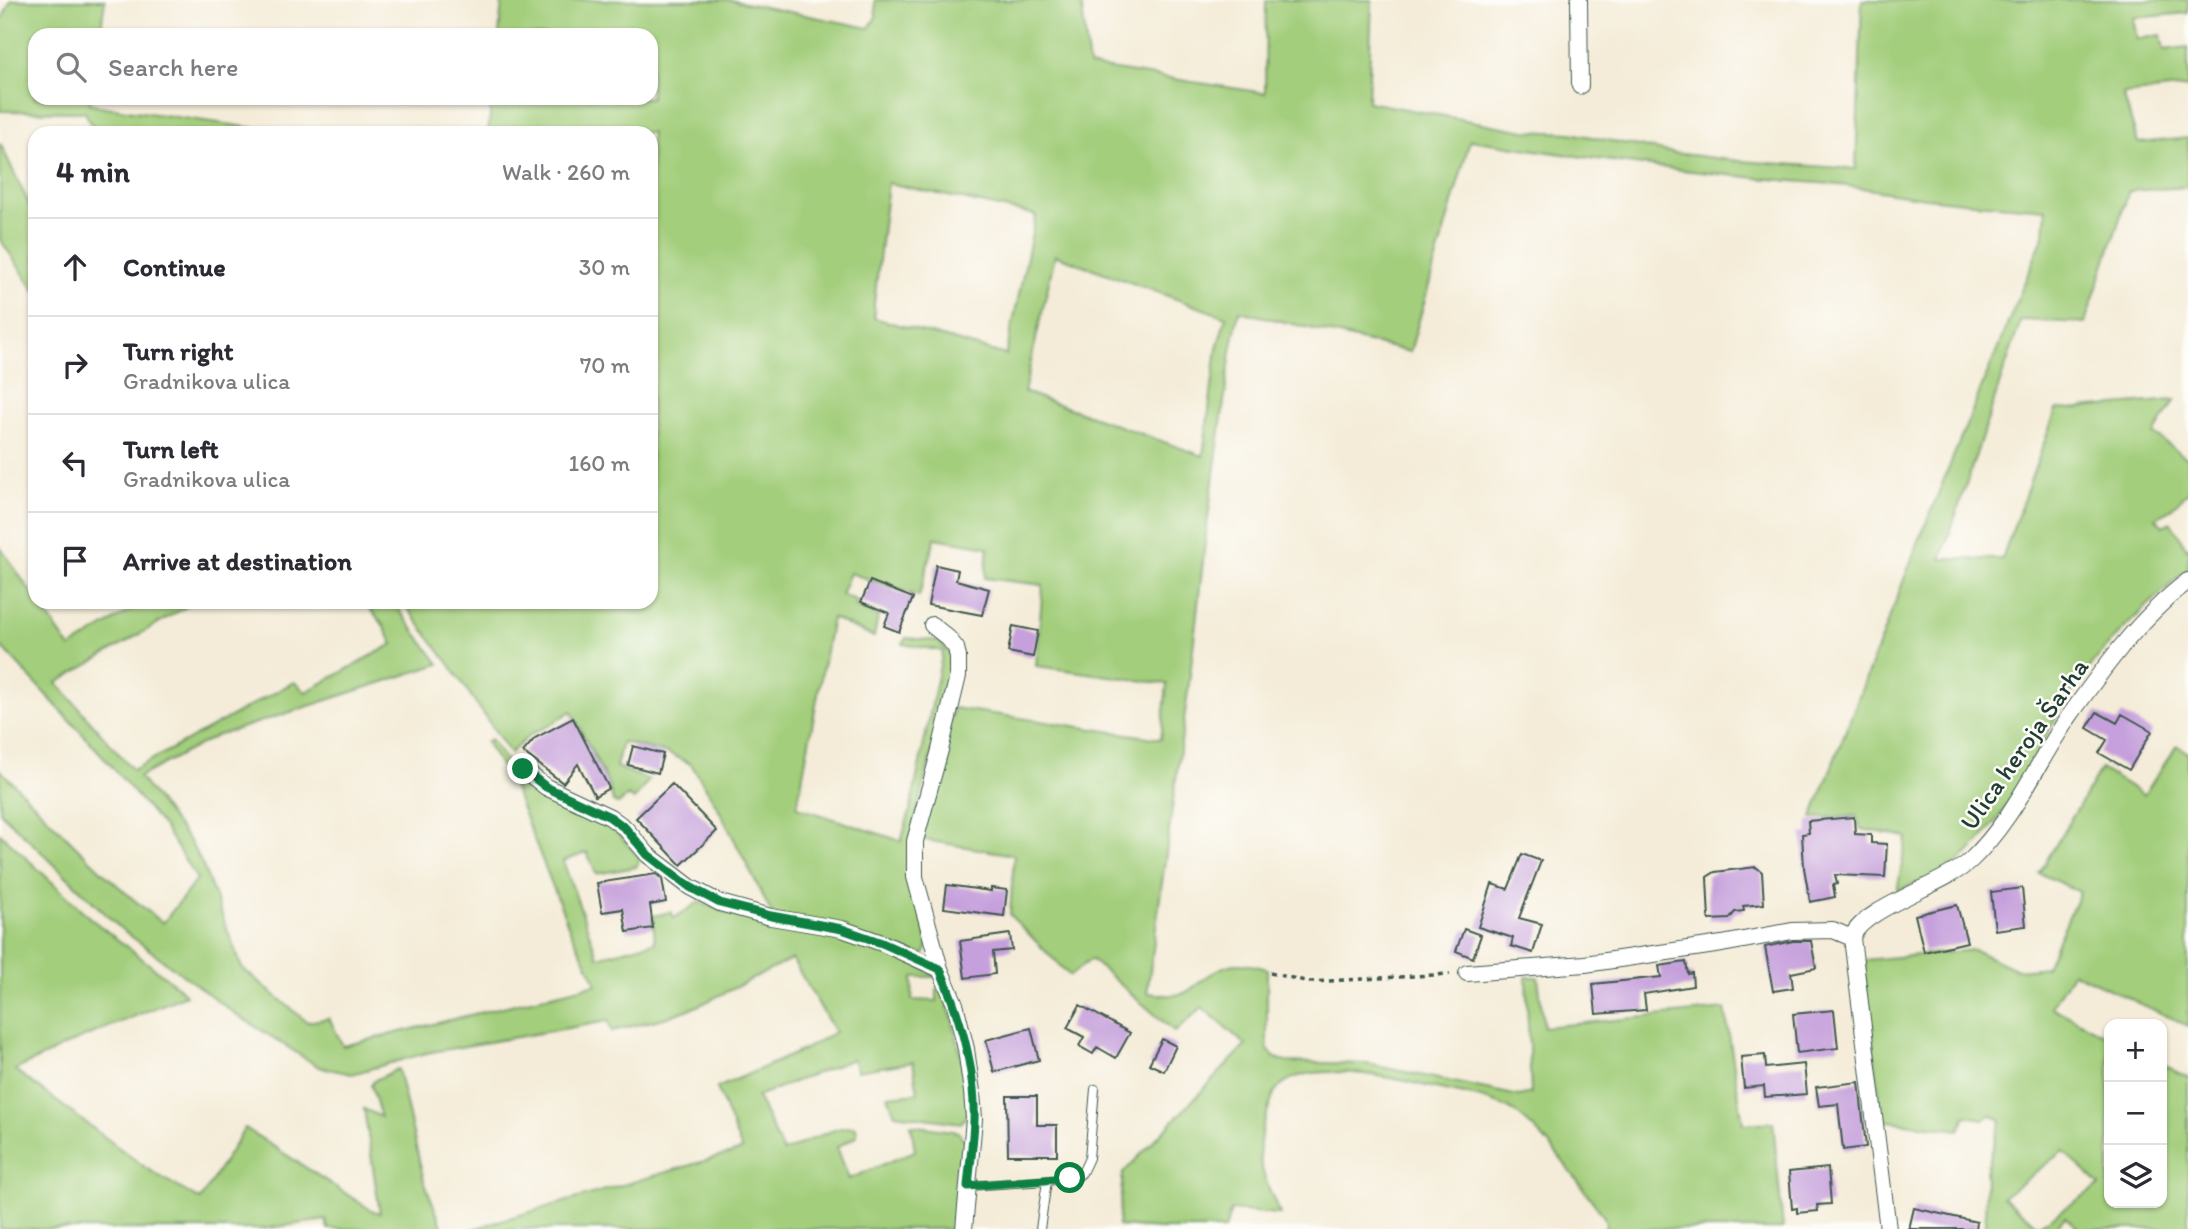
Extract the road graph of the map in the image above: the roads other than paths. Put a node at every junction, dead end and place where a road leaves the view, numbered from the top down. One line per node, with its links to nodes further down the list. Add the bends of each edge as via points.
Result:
1 (1579, 0): 2 (street)
2 (1580, 86)
3 (2188, 581): 6 (street, Ulica heroja Šarha, via 2132,633 2066,722 2012,813 1987,844 1949,876 1867,918 1854,929)
4 (932, 625): 7 (street, via 948,638 958,657 953,702 915,841 915,877)
5 (523, 769): 7 (street, via 546,787 610,817 648,855 720,903 842,929)
6 (1852, 938): 8 (street, via 1833,930 1792,931 1585,964); 14 (street)
7 (940, 969): 11 (street, via 955,1004 972,1092)
8 (1466, 973)
9 (1095, 1089): 10 (lane, via 1087,1166 1077,1177)
10 (1047, 1181): 11 (lane); 13 (lane)
11 (968, 1186): 12 (street)
12 (964, 1229)
13 (1040, 1229)
14 (1888, 1229)

